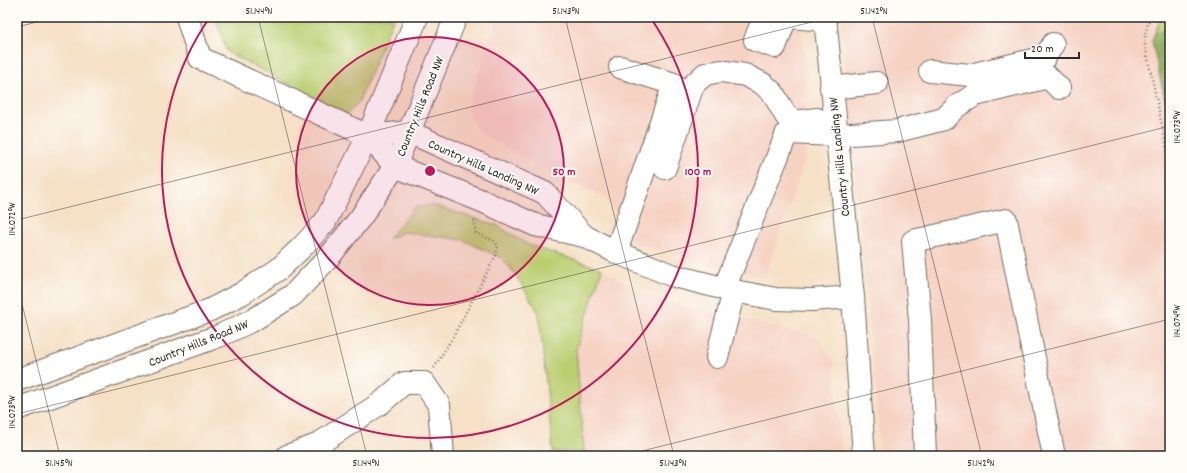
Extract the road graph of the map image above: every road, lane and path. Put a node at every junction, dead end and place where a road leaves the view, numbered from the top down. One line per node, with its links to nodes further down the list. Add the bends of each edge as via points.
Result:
1 (187, 17): 20 (street, via 200,58)
2 (417, 17): 20 (street, Country Hills Road NW)
3 (456, 17): 19 (street, Country Hills Road NW)
4 (764, 17): 5 (street, via 756,40 775,47)
5 (787, 17): 7 (street)
6 (1150, 17): 21 (path, via 1145,45)
7 (825, 19): 15 (street, Country Hills Landing NW)
8 (1170, 35): 9 (path)
9 (1170, 43)
10 (1053, 44): 14 (street, via 1044,57)
11 (620, 67): 26 (street, via 674,84)
12 (930, 71): 14 (street)
13 (876, 83): 15 (street)
14 (972, 85): 16 (street, via 1048,77); 17 (street, via 944,119 897,131)
15 (831, 88): 17 (street, Country Hills Landing NW)
16 (1059, 88)
17 (835, 126): 18 (street); 28 (street, Country Hills Landing NW)
18 (791, 127): 23 (street, via 772,93 763,84 744,75 721,71 705,74 693,85); 27 (street)
19 (408, 132): 20 (street, Country Hills Landing NW); 22 (street, Country Hills Road NW); 25 (street, Country Hills Landing NW, via 545,193)
20 (368, 136): 22 (street, Country Hills Landing NW); 29 (street, Country Hills Road NW, via 325,222 279,269 241,294)
21 (1170, 163)
22 (394, 166): 24 (street, Country Hills Landing NW); 30 (street, Country Hills Road NW, via 361,217 329,257 293,295 253,320)
23 (665, 168)
24 (482, 201): 25 (street, Country Hills Landing NW, via 536,225); 33 (path, via 474,227 476,232 494,241 498,246 496,255 454,335)
25 (584, 236): 26 (street, Country Hills Landing NW)
26 (616, 252): 27 (street, Country Hills Landing NW, via 670,275)
27 (729, 290): 28 (street, Country Hills Landing NW, via 776,299); 31 (street)
28 (853, 297): 38 (street, Country Hills Landing NW)
29 (210, 310): 30 (street); 32 (street, Country Hills Road NW)
30 (219, 336): 34 (street, Country Hills Road NW)
31 (717, 357)
32 (17, 380)
33 (424, 383): 35 (street, via 404,383); 37 (street, via 439,405)
34 (17, 409)
35 (318, 450): 36 (street)
36 (287, 456)
37 (443, 456)
38 (861, 456)
39 (926, 456): 40 (street, via 920,320 913,241 1006,220)
40 (1054, 456)

